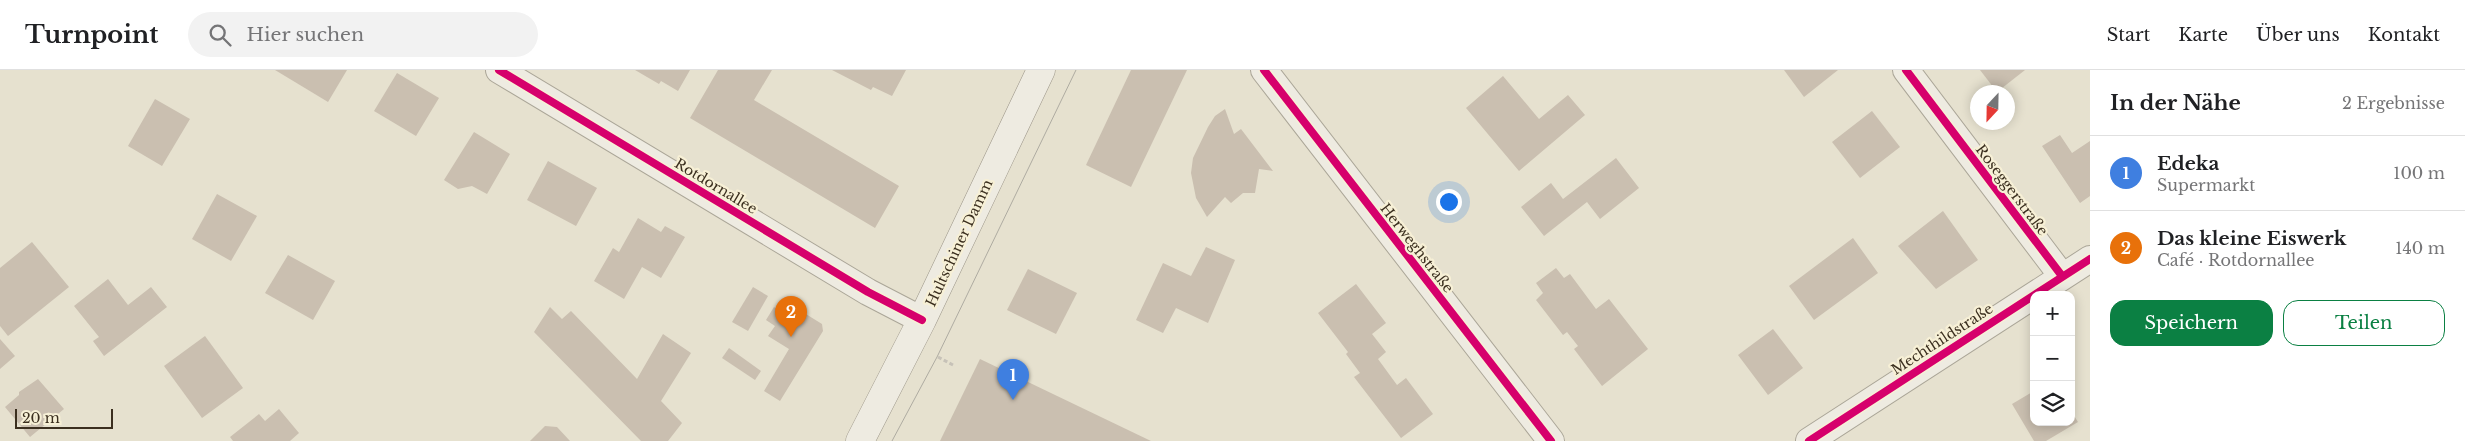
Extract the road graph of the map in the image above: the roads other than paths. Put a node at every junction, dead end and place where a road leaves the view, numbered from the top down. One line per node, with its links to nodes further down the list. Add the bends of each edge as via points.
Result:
1 (499, 70): 7 (street, Rotdornallee, via 890,304)
2 (1041, 70): 7 (main road, Hultschiner Damm)
3 (1264, 70): 9 (street, Herweghstraße)
4 (1906, 70): 6 (street, Roseggerstraße)
5 (2090, 259): 6 (street, Mechthildstraße)
6 (2062, 276): 10 (street, Mechthildstraße)
7 (922, 320): 8 (main road, Hultschiner Damm)
8 (860, 441)
9 (1551, 441)
10 (1809, 441)

